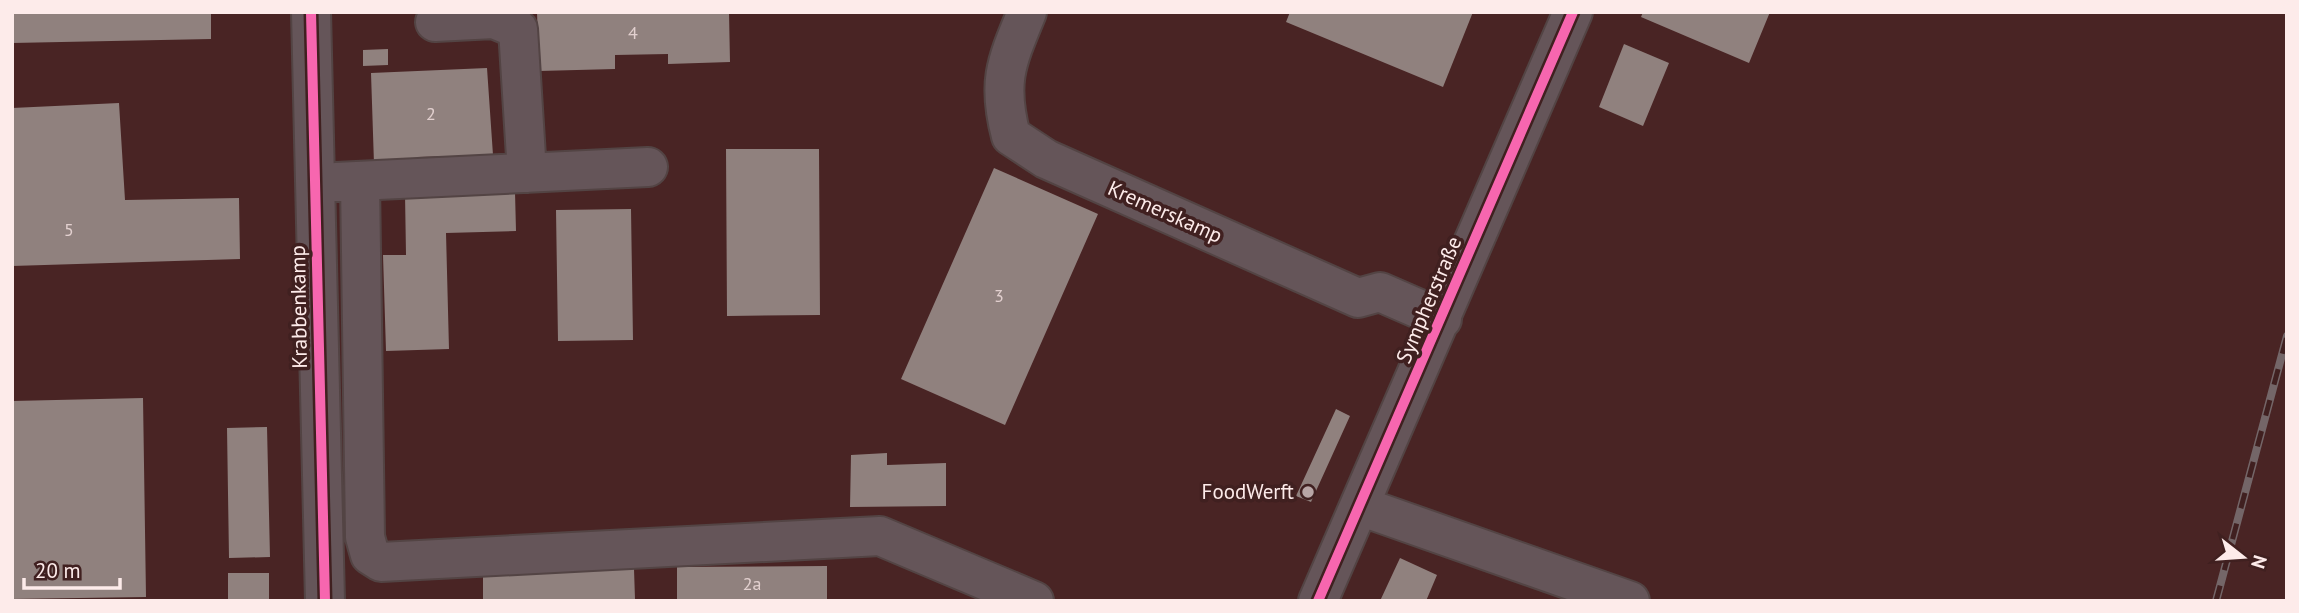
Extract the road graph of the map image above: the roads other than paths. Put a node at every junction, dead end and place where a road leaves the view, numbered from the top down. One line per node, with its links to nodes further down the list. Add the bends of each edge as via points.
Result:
1 (311, 12): 8 (street, Krabbenkamp)
2 (1027, 12): 9 (street, Kremerskamp, via 1006,64 1002,103 1011,136 1046,159 1358,298 1380,292)
3 (1573, 12): 9 (street, Sympherstraße)
4 (435, 22): 6 (street, via 494,19 518,29)
5 (648, 167): 6 (street)
6 (527, 173): 7 (street)
7 (360, 181): 8 (street); 12 (street, via 365,537 370,555 381,562 880,536)
8 (315, 184): 11 (street, Krabbenkamp)
9 (1443, 319): 10 (street, Sympherstraße)
10 (1360, 506): 13 (street, Sympherstraße); 14 (street)
11 (325, 601)
12 (1034, 601)
13 (1318, 601)
14 (1630, 601)

